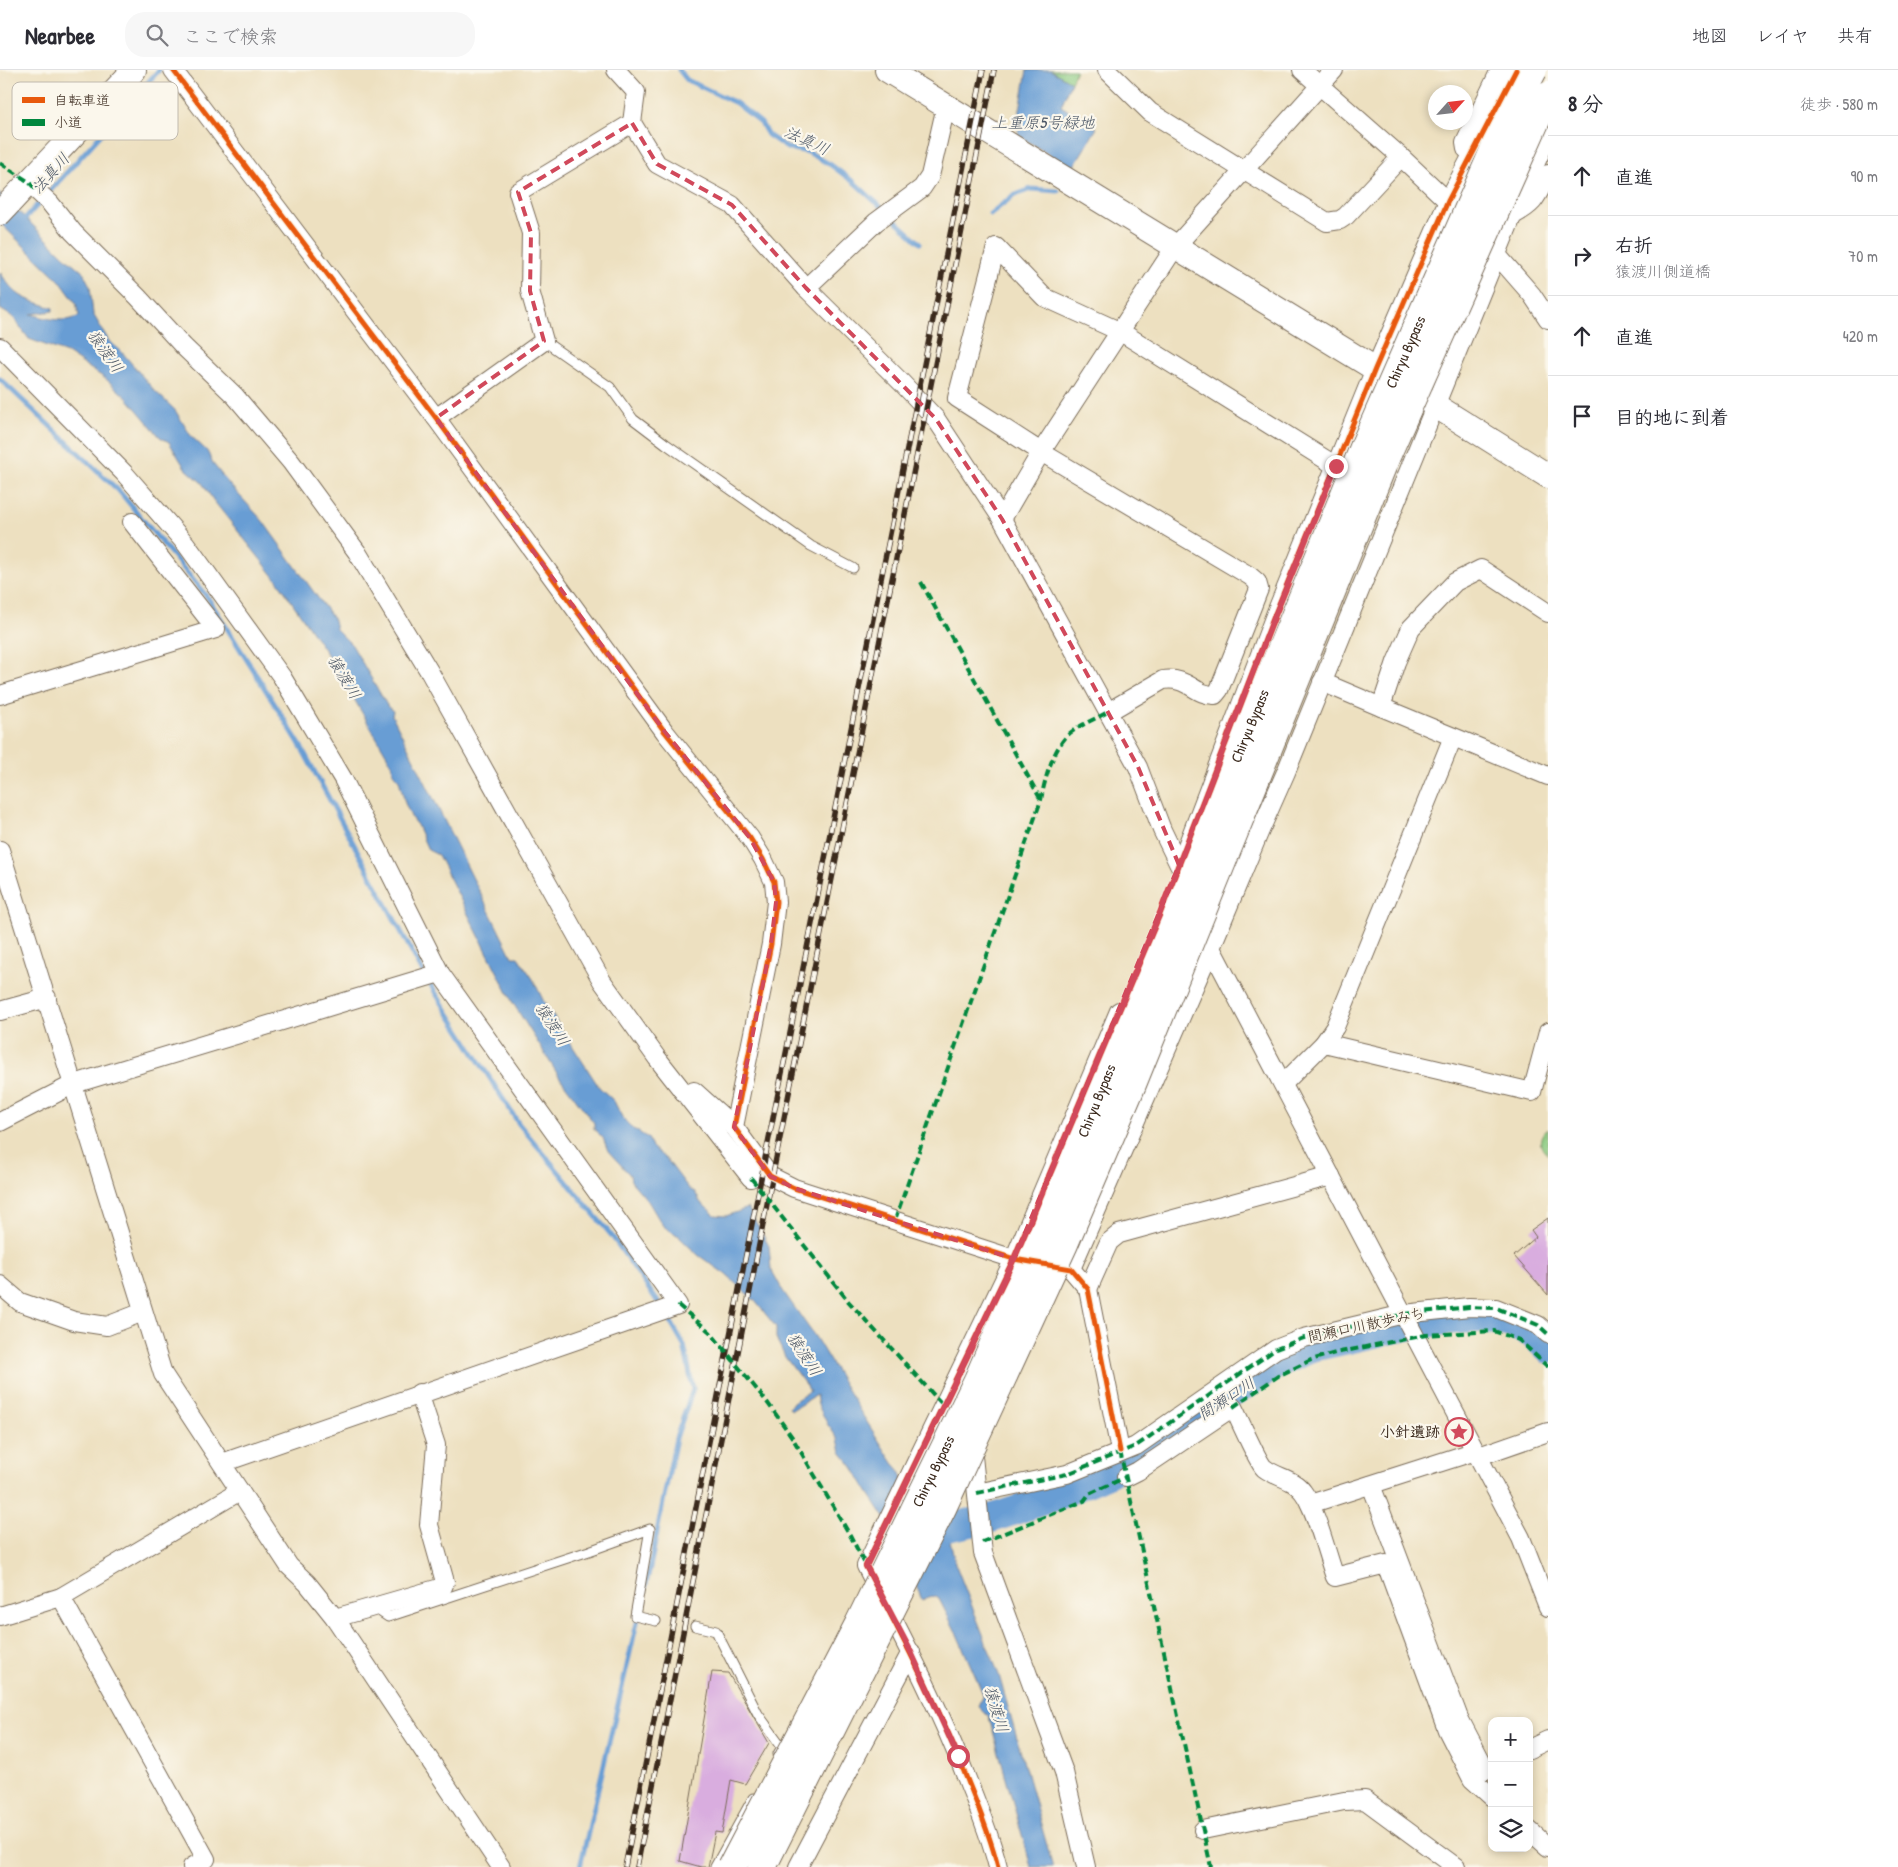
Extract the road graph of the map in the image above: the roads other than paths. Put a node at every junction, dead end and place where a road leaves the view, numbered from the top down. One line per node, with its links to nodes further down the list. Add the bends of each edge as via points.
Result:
1 (134, 70): 11 (street)
2 (173, 70): 35 (street)
3 (616, 70): 15 (street, via 636,92)
4 (887, 70): 14 (street)
5 (1107, 70): 20 (street, via 1150,112)
6 (1302, 70): 12 (street)
7 (1334, 70): 12 (street)
8 (1516, 70): 19 (street)
9 (1533, 70): 104 (highway, Chiryu Bypass, bridge, via 1512,110 1365,445 1043,1232 978,1380 859,1624)
10 (1494, 72): 19 (street, via 1465,143)
11 (124, 82)
12 (1320, 86): 18 (street); 20 (street)
13 (1548, 96): 105 (highway, Chiryu Bypass, bridge, via 1387,454 1132,1085 1063,1246 943,1506)
14 (946, 106): 26 (street); 28 (street, via 930,176 922,188 876,222)
15 (632, 123): 28 (street, via 657,164 732,205); 31 (street, via 518,192 531,233 530,291)
16 (1548, 136): 25 (street)
17 (73, 140): 22 (street)
18 (1401, 157): 20 (street, via 1346,216 1327,222); 23 (street)
19 (1466, 166): 23 (street)
20 (1244, 170): 26 (street)
21 (1548, 174): 25 (street, via 1529,207)
22 (33, 186): 24 (street); 59 (street, via 73,232 235,396 291,462 357,552 428,671 602,981)
23 (1448, 201): 27 (street); 33 (street)
24 (0, 213)
25 (1512, 216): 27 (street)
26 (1175, 247): 30 (street); 33 (street)
27 (1497, 254): 29 (street); 34 (street)
28 (806, 288): 39 (street, via 936,419)
29 (1548, 319)
30 (1121, 332): 36 (street); 36 (street, via 1044,297 996,247 957,398); 37 (street)
31 (544, 341): 35 (street); 41 (lane, via 610,387 633,419 666,444 811,546)
32 (0, 348): 54 (street, via 124,473 186,544 282,677 343,779)
33 (1376, 369): 34 (street); 37 (street)
34 (1436, 406): 38 (street); 43 (street)
35 (436, 418): 63 (street, via 665,732 750,838 774,882 776,902 771,944)
36 (1041, 452): 39 (street); 46 (street, via 1250,576 1259,589 1216,695 1207,695 1172,678 1162,680)
37 (1336, 466): 50 (street, via 1275,615)
38 (1548, 476)
39 (1002, 519): 46 (street)
40 (132, 522): 44 (street, via 216,628)
41 (853, 568)
42 (1548, 613): 45 (street, via 1480,569 1455,582 1411,628)
43 (1322, 682): 45 (street); 51 (street)
44 (0, 695)
45 (1381, 707): 47 (street)
46 (1108, 712): 50 (street, via 1138,767 1162,830)
47 (1453, 737): 48 (street); 58 (street, via 1335,1027)
48 (1548, 776)
49 (0, 850): 55 (street)
50 (1180, 865): 51 (street); 52 (street)
51 (1230, 901): 53 (street)
52 (1160, 913): 53 (street); 66 (street)
53 (1211, 948): 61 (street); 67 (street)
54 (440, 974): 60 (street); 73 (street, via 678,1304)
55 (47, 998): 56 (street); 60 (street)
56 (0, 1011)
57 (1548, 1032): 58 (street, via 1532,1092)
58 (1324, 1043): 61 (street)
59 (657, 1058): 63 (street); 65 (street)
60 (74, 1084): 62 (street); 70 (street)
61 (1283, 1084): 64 (street)
62 (0, 1122)
63 (734, 1128): 66 (street, via 770,1176 794,1188)
64 (1331, 1176): 69 (street, via 1119,1234 1109,1242); 71 (street)
65 (752, 1178)
66 (1014, 1259): 67 (street); 74 (street)
67 (1071, 1269): 69 (street)
68 (0, 1285): 70 (street, via 20,1302 74,1321 107,1326)
69 (1088, 1289): 76 (street)
70 (143, 1312): 78 (street, via 164,1374)
71 (1405, 1314): 72 (street, 間瀬口川散歩みち, via 1470,1307 1496,1308 1538,1325); 76 (street, 間瀬口川散歩みち, via 1334,1329 1276,1349 1136,1446); 77 (street)
72 (1548, 1334)
73 (419, 1393): 78 (street); 85 (street, via 436,1445 429,1524 445,1582 443,1587)
74 (943, 1405): 82 (street, via 974,1456); 91 (street, via 866,1566)
75 (1548, 1432): 77 (street)
76 (1120, 1451): 82 (street, 間瀬口川散歩みち, via 1067,1474)
77 (1478, 1453): 80 (street); 86 (street, via 1521,1538)
78 (222, 1463): 81 (street)
79 (1126, 1477): 83 (street, via 1233,1407 1262,1466 1274,1475 1291,1480)
80 (1371, 1485): 83 (street); 95 (street, via 1459,1718)
81 (240, 1491): 84 (street); 88 (street, via 292,1569)
82 (977, 1493): 108 (street, via 983,1553 1064,1772)
83 (1310, 1504): 97 (street, via 1335,1578 1386,1564 1447,1730 1472,1779)
84 (61, 1596): 87 (street); 101 (street, via 206,1859)
85 (373, 1607): 88 (street); 89 (lane, via 388,1617 650,1529 635,1616)
86 (1548, 1608)
87 (0, 1616)
88 (335, 1618): 102 (street)
89 (656, 1621)
90 (695, 1626): 94 (lane, via 716,1631 758,1714 782,1747)
91 (911, 1652): 106 (street); 107 (street, via 958,1756)
92 (1548, 1740): 93 (street)
93 (1533, 1747)
94 (772, 1764)
95 (1488, 1769)
96 (757, 1790): 103 (lane)
97 (1488, 1793)
98 (1203, 1830): 109 (street, via 1344,1801 1365,1800)
99 (1533, 1834): 100 (street)
100 (1548, 1847)
101 (192, 1867)
102 (501, 1867)
103 (715, 1867)
104 (732, 1867)
105 (762, 1867)
106 (798, 1867)
107 (998, 1867)
108 (1086, 1867)
109 (1456, 1867)

